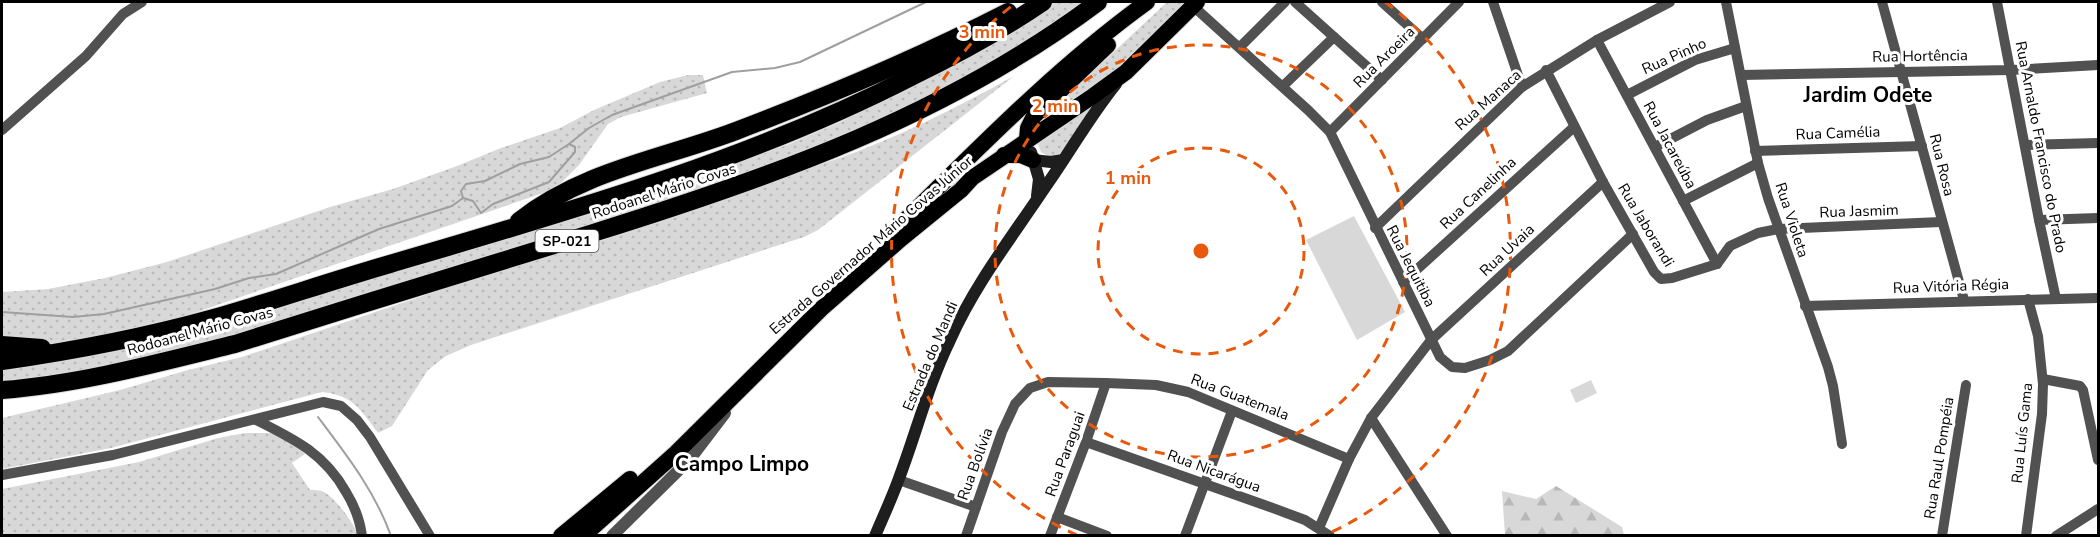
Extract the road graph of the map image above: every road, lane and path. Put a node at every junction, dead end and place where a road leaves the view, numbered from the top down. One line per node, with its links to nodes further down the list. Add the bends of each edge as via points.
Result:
1 (142, 2): 34 (street, via 123,14 86,56)
2 (1028, 2): 54 (highway, via 866,78 766,119 582,182 538,207)
3 (1044, 2): 54 (highway, Rodoanel Mário Covas / SP-021, via 952,57 845,110 773,140)
4 (1098, 2): 70 (highway, Rodoanel Mário Covas / SP-021, via 951,95 762,178 235,344)
5 (1148, 2): 91 (highway, Estrada Governador Mário Covas Júnior, via 1034,96 758,356 670,446)
6 (1155, 2): 36 (highway, via 1037,112 1028,128)
7 (1295, 2): 19 (street)
8 (1382, 2): 17 (street)
9 (1459, 2): 17 (street, Rua Aroeira)
10 (1493, 2): 30 (street)
11 (1670, 2): 18 (street, Rua Manaca)
12 (1726, 2): 21 (street, Rua Violeta)
13 (1882, 2): 25 (street, Rua Rosa)
14 (1997, 2): 24 (street, Rua Arnaldo Francisco do Prado)
15 (1195, 4): 20 (street, Rua Jequitiba); 26 (highway, Estrada Governador Mário Covas Júnior)
16 (1283, 4): 20 (street)
17 (1423, 39): 28 (street, Rua Aroeira)
18 (1597, 40): 23 (street, Rua Manaca); 31 (street, Rua Jacareúba)
19 (1329, 41): 28 (street); 29 (street)
20 (1240, 47): 29 (street, Rua Jequitiba)
21 (1735, 48): 27 (street, Rua Violeta); 31 (street, Rua Pinho, via 1695,60)
22 (2098, 65): 24 (street, Rua Hortência)
23 (1546, 70): 30 (street, Rua Manaca); 33 (street, Rua Jaborandi)
24 (2010, 70): 25 (street, Rua Hortência); 39 (street, Rua Arnaldo Francisco do Prado)
25 (1902, 71): 27 (street, Rua Hortência); 38 (street, Rua Rosa)
26 (1126, 72): 36 (highway, Estrada Governador Mário Covas Júnior); 44 (main road, Estrada do Mandi)
27 (1741, 75): 32 (street, Rua Violeta)
28 (1382, 80): 35 (street, Rua Aroeira)
29 (1283, 86): 35 (street, Rua Jequitiba)
30 (1522, 87): 52 (street, Rua Manaca)
31 (1627, 95): 40 (street, Rua Jacareúba)
32 (1746, 105): 40 (street); 41 (street, Rua Violeta)
33 (1574, 127): 46 (street, Rua Jaborandi); 57 (street, Rua Canelinha)
34 (2, 130)
35 (1330, 132): 52 (street, Rua Jequitiba)
36 (1027, 140): 42 (highway, Estrada Governador Mário Covas Júnior); 43 (main road)
37 (2098, 143): 39 (street)
38 (1922, 146): 41 (street, Rua Camélia); 51 (street, Rua Rosa)
39 (2026, 146): 50 (street, Rua Arnaldo Francisco do Prado)
40 (1655, 147): 48 (street, Rua Jacareúba)
41 (1755, 151): 45 (street, Rua Violeta)
42 (1004, 155): 43 (highway); 67 (highway, Estrada Governador Mário Covas Júnior, via 902,238)
43 (1033, 160): 44 (main road); 47 (main road, via 1039,179)
44 (1064, 160): 47 (main road, Estrada do Mandi)
45 (1758, 163): 48 (street); 53 (street, Rua Violeta)
46 (1603, 182): 55 (street, Rua Jaborandi); 63 (street, Rua Uvaia)
47 (1036, 201): 83 (main road, Estrada do Mandi, via 983,276 959,320 934,377)
48 (1683, 201): 56 (street, Rua Jacareúba)
49 (2098, 219): 50 (street)
50 (2039, 220): 58 (street, Rua Arnaldo Francisco do Prado)
51 (1941, 222): 53 (street, Rua Jasmim); 61 (street, Rua Rosa)
52 (1375, 228): 57 (street, Rua Jequitiba)
53 (1778, 229): 56 (street, Rua Jaborandi, via 1730,246); 62 (street, Rua Violeta)
54 (509, 230): 65 (highway, Rodoanel Mário Covas / SP-021, via 212,318)
55 (1633, 234): 56 (street, Rua Jaborandi, via 1661,279); 63 (street, Rua Jequitiba, via 1501,356 1465,368 1452,368)
56 (1717, 264)
57 (1403, 282): 63 (street, Rua Jequitiba)
58 (2056, 298): 59 (street, Rua Vitória Régia); 60 (street, Rua Vitória Régia)
59 (2098, 298)
60 (2028, 299): 61 (street, Rua Vitória Régia); 68 (street, Rua Luís Gama, via 2038,336)
61 (1964, 300): 62 (street, Rua Vitória Régia)
62 (1805, 306): 79 (street, Rua Violeta, via 1828,367)
63 (1431, 340): 76 (street, Rua Uvaia)
64 (2, 345): 65 (highway)
65 (64, 351): 66 (highway, Rodoanel Mário Covas / SP-021)
66 (2, 361)
67 (766, 362): 92 (highway, Estrada Governador Mário Covas Júnior, via 676,453); 93 (street, via 690,459)
68 (2043, 379): 81 (street, via 2080,386 2083,390); 101 (street, Rua Luís Gama)
69 (1106, 383): 74 (street, Rua Guatemala, via 1048,382 1024,393); 75 (street, Rua Guatemala, via 1171,387); 78 (street, Rua Paraguai)
70 (50, 384): 72 (highway, Rodoanel Mário Covas / SP-021); 73 (highway)
71 (1966, 385): 100 (street, Rua Raul Pompéia)
72 (2, 390)
73 (2, 400)
74 (1015, 404): 85 (street, Rua Bolívia)
75 (1232, 411): 80 (street, Rua Guatemala); 84 (street)
76 (1371, 418): 80 (street, Rua Uvaia); 99 (street)
77 (256, 420): 82 (street, via 113,455); 89 (street, via 292,438 330,466 351,500); 90 (street, via 323,402 346,410 370,437)
78 (1086, 442): 84 (street, Rua Nicarágua); 87 (street, Rua Paraguai)
79 (1842, 444)
80 (1349, 459): 88 (street, Rua Uvaia)
81 (2098, 460)
82 (2, 475)
83 (898, 480): 85 (street); 94 (main road, Estrada do Mandi)
84 (1205, 483): 88 (street, Rua Nicarágua); 98 (street)
85 (976, 507): 95 (street, Rua Bolívia)
86 (2098, 509): 102 (street)
87 (1057, 517): 96 (street, Rua Paraguai); 97 (street)
88 (1327, 533)
89 (362, 536)
90 (430, 536)
91 (561, 536)
92 (583, 536)
93 (612, 536)
94 (875, 536)
95 (966, 536)
96 (1050, 536)
97 (1107, 536)
98 (1185, 536)
99 (1447, 536)
100 (1942, 536)
101 (2026, 536)
102 (2056, 536)

